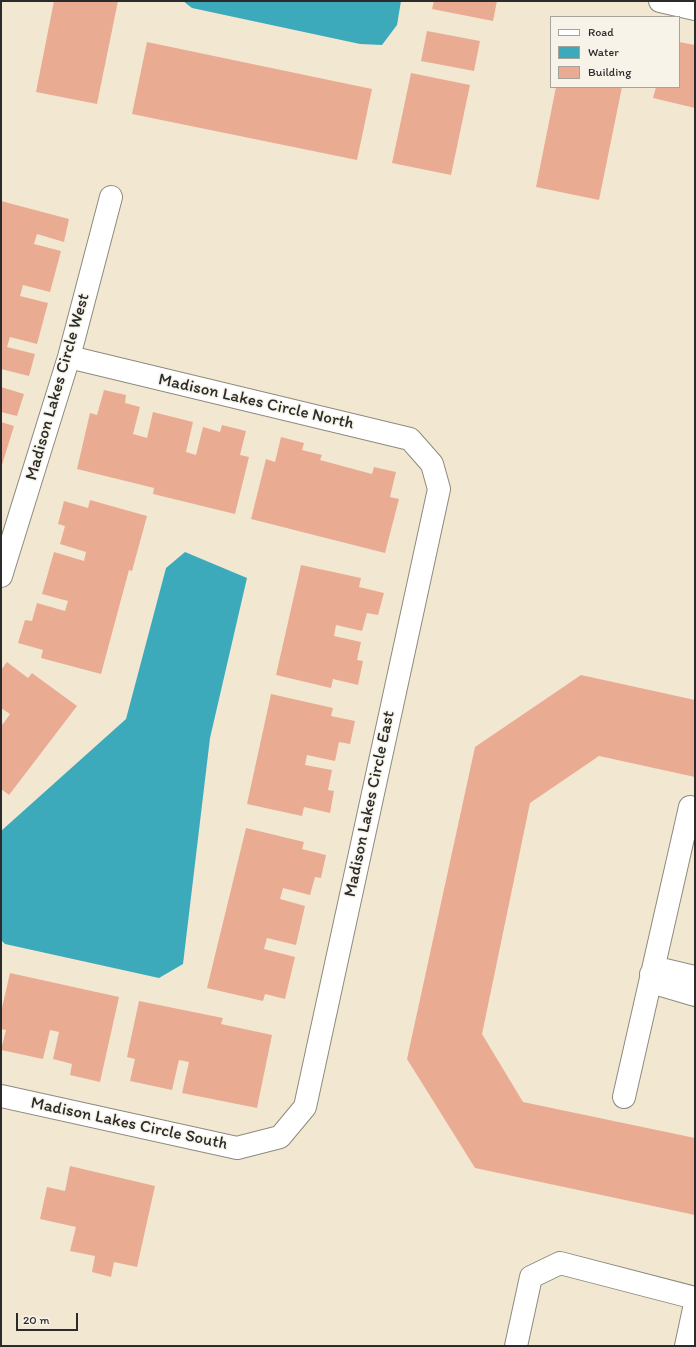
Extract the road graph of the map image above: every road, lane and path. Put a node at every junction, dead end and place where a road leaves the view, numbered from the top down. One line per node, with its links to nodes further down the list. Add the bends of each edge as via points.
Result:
1 (660, 1): 2 (street)
2 (695, 9)
3 (111, 197): 4 (street, Madison Lakes Circle West)
4 (69, 357): 5 (street, Madison Lakes Circle North, via 410,438); 6 (street, Madison Lakes Circle West)
5 (432, 464): 13 (street, Madison Lakes Circle East, via 439,489 305,1107)
6 (1, 576)
7 (690, 807): 8 (street)
8 (651, 974): 9 (street, via 665,970); 10 (street, via 661,984); 12 (street)
9 (695, 977)
10 (695, 995)
11 (1, 1096): 13 (street, Madison Lakes Circle South, via 236,1148)
12 (624, 1097)
13 (280, 1136)
14 (695, 1298): 16 (street, via 560,1263 532,1277)
15 (695, 1304): 17 (street)
16 (516, 1346)
17 (686, 1346)

